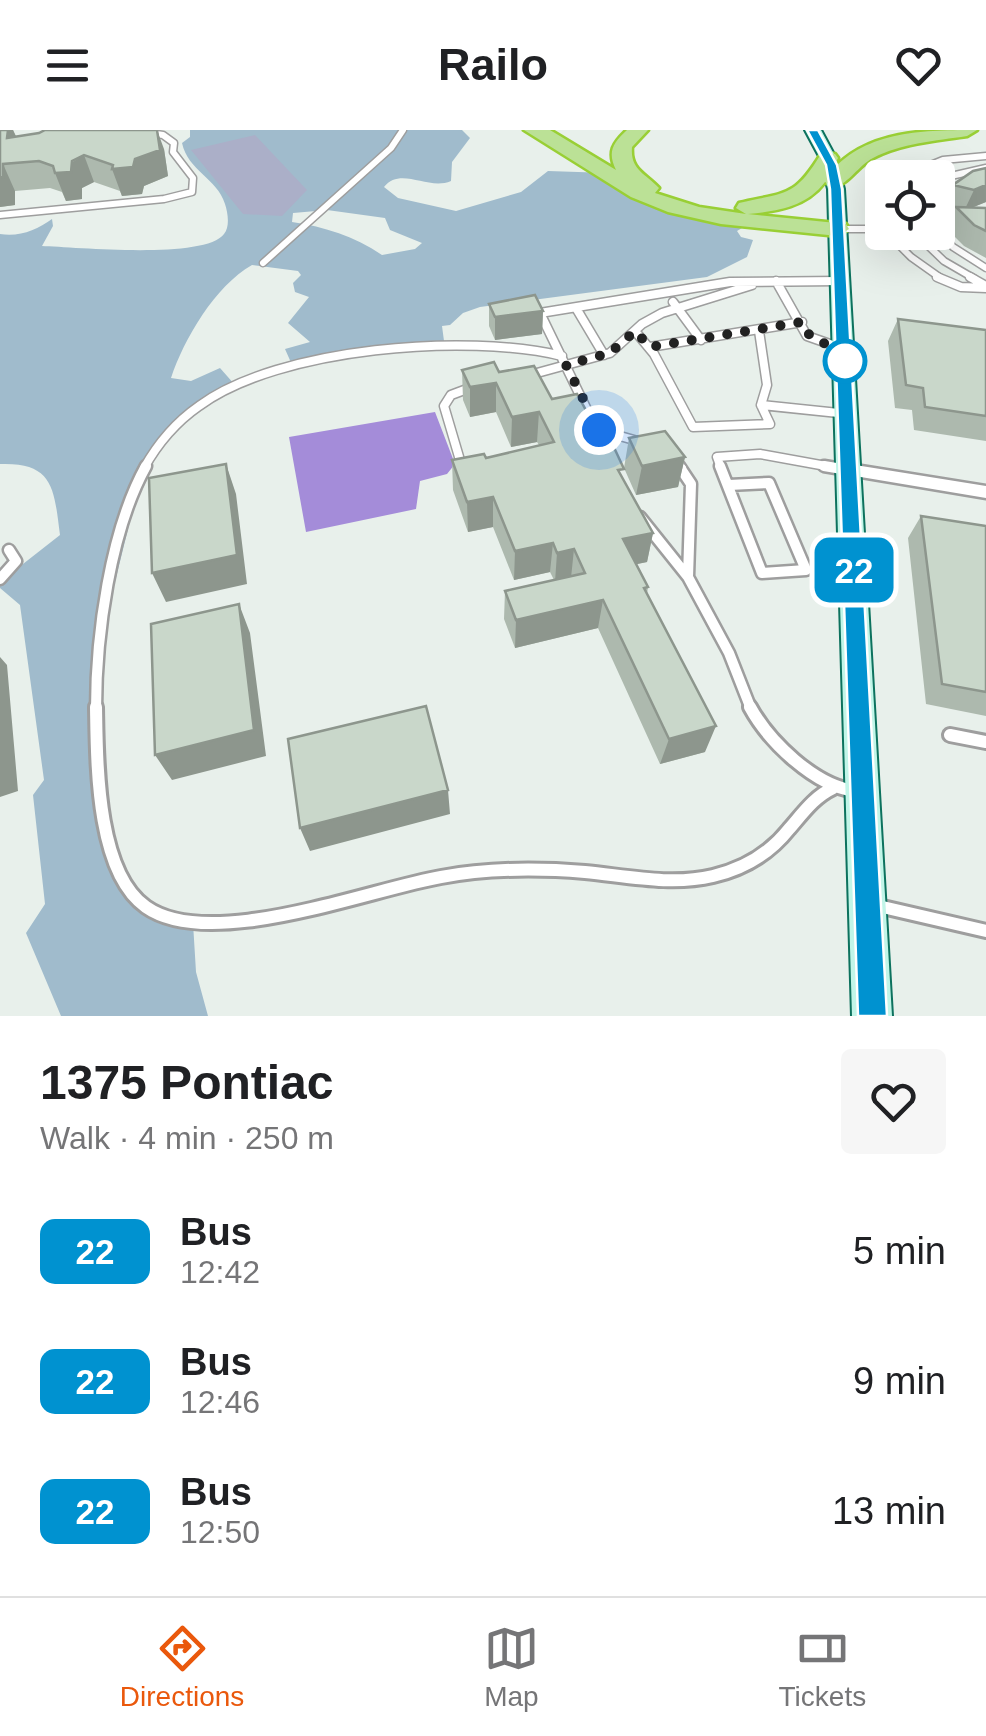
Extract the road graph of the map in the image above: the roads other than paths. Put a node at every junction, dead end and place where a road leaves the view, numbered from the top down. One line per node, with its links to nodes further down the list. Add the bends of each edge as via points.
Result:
1 (403, 130): 23 (lane)
2 (534, 130): 16 (highway, via 665,204)
3 (638, 130): 8 (highway, via 620,150 629,174 654,191 707,206 794,199 813,188)
4 (813, 130): 8 (main road)
5 (967, 130): 13 (highway, via 866,153)
6 (145, 132): 15 (lane, via 174,142 172,152 193,178 192,192)
7 (986, 156): 9 (lane)
8 (828, 158): 13 (main road)
9 (943, 160)
10 (986, 168): 11 (lane)
11 (955, 175)
12 (986, 178): 14 (lane)
13 (835, 181): 17 (main road)
14 (955, 188)
15 (0, 215)
16 (797, 224): 17 (highway); 22 (highway)
17 (838, 230): 18 (lane); 22 (main road)
18 (865, 230)
19 (955, 244): 24 (lane)
20 (904, 250): 28 (lane, via 968,291)
21 (933, 250): 28 (lane)
22 (839, 254): 26 (main road)
23 (264, 263)
24 (986, 268)
25 (776, 281): 26 (lane); 27 (lane); 32 (lane)
26 (840, 281): 37 (main road)
27 (757, 282): 29 (lane); 30 (lane)
28 (986, 287)
29 (668, 292): 30 (lane); 31 (lane)
30 (676, 306): 33 (lane); 35 (lane)
31 (576, 308): 38 (lane); 39 (lane, via 540,313)
32 (802, 322): 34 (lane); 37 (lane, via 813,340)
33 (635, 331): 36 (lane); 38 (lane)
34 (759, 331): 35 (lane); 42 (lane, via 767,385)
35 (702, 340): 36 (lane)
36 (650, 347): 42 (lane, via 693,427 770,424)
37 (844, 349): 43 (main road)
38 (604, 355): 39 (lane)
39 (564, 361): 40 (lane); 44 (lane); 58 (lane, via 502,344 441,342 280,367 226,388 174,428 136,485 98,650 102,800 128,890 166,918 221,925 479,872 712,878 770,850 809,805)
40 (517, 378)
41 (482, 385): 49 (lane, via 451,395 444,406)
42 (761, 405): 43 (lane)
43 (848, 414): 48 (main road)
44 (599, 430): 45 (lane); 47 (lane)
45 (654, 447)
46 (667, 455): 54 (lane, via 691,484)
47 (611, 462)
48 (850, 470): 50 (lane, via 760,454 717,458); 51 (street); 58 (main road)
49 (466, 479)
50 (729, 485): 50 (lane, via 762,573 806,570 769,484)
51 (986, 492)
52 (631, 505): 54 (lane)
53 (9, 550): 55 (lane, via 16,562)
54 (688, 577): 58 (lane, via 757,720 778,743)
55 (0, 578)
56 (950, 735): 57 (lane)
57 (986, 742)
58 (848, 790): 59 (main road)
59 (868, 904): 60 (lane); 61 (main road)
60 (986, 931)
61 (872, 1016)

